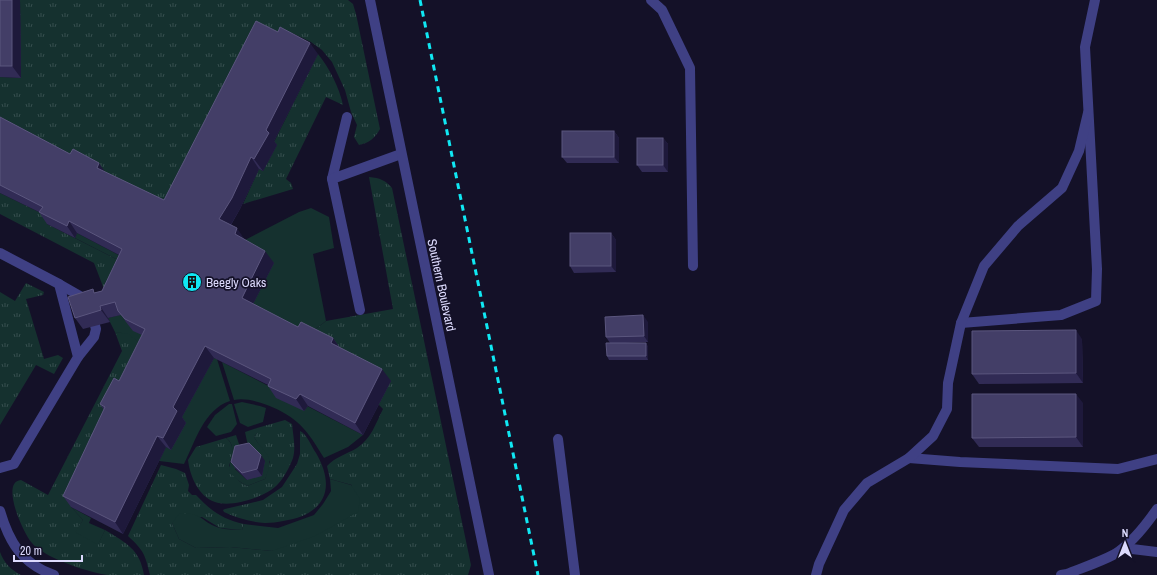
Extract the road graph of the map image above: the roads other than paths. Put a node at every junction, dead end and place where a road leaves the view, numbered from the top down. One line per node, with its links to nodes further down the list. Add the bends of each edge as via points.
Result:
1 (370, 0): 6 (street, Southern Boulevard)
2 (651, 0): 9 (street, via 662,10 690,68)
3 (1095, 0): 4 (street, via 1085,47)
4 (1088, 113): 12 (street, via 1078,151 1062,188 1018,226 984,266); 12 (street, via 1097,269 1096,301 1061,315)
5 (348, 117): 7 (street)
6 (401, 154): 7 (street); 23 (street, Southern Boulevard)
7 (332, 179): 11 (street)
8 (0, 253): 10 (street)
9 (693, 266)
10 (59, 284): 13 (street); 13 (street, via 88,302 96,329 94,337)
11 (360, 310)
12 (961, 323): 15 (street, via 948,382 947,409 933,436)
13 (78, 357): 17 (street, via 14,464)
14 (558, 440): 24 (street)
15 (909, 458): 16 (street, via 1118,469); 25 (street, via 867,483 844,510)
16 (1157, 459)
17 (0, 468)
18 (1157, 509): 20 (street)
19 (0, 511): 22 (street, via 15,547 42,571)
20 (1124, 548): 21 (street); 26 (street)
21 (1157, 552)
22 (54, 575)
23 (489, 575)
24 (575, 575)
25 (816, 575)
26 (1061, 575)

